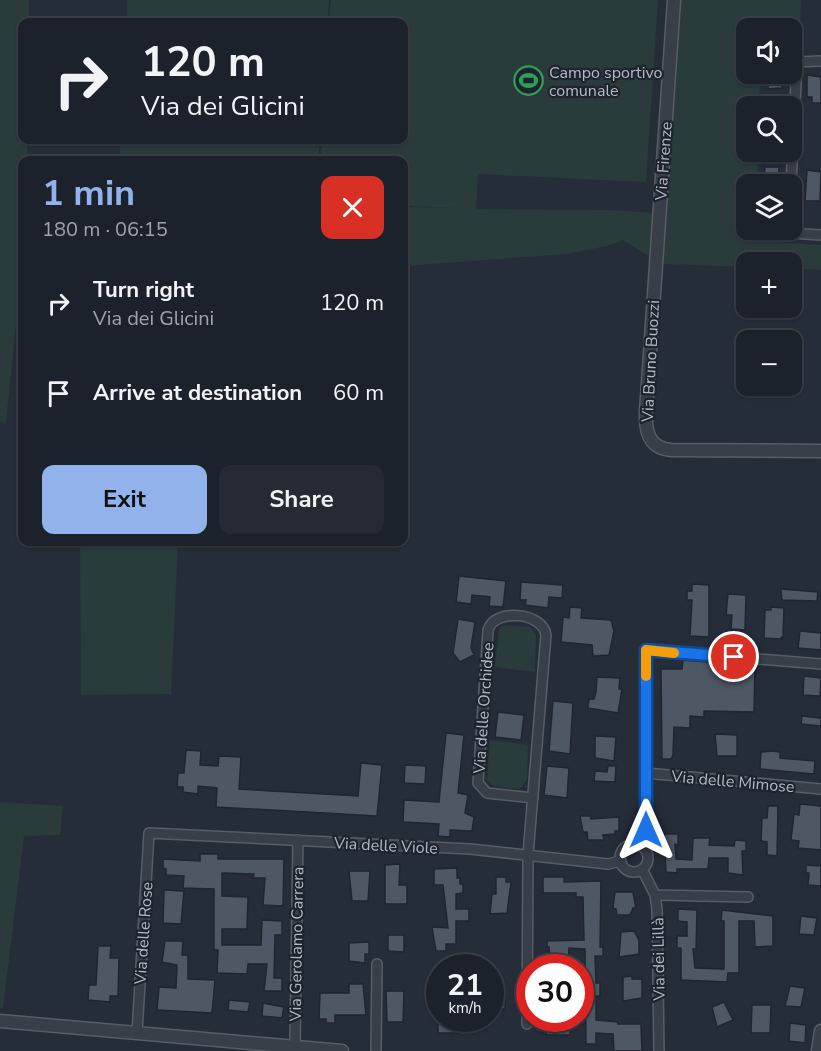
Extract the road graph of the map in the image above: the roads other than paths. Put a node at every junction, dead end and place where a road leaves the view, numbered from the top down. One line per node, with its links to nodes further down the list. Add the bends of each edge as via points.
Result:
1 (674, 0): 6 (street, Via Firenze)
2 (821, 61): 3 (street, via 797,62)
3 (791, 174)
4 (802, 233): 5 (street)
5 (821, 235)
6 (657, 251): 7 (street, Via Bruno Buozzi, via 645,423 652,442 672,450)
7 (821, 451)
8 (821, 664): 9 (street, via 646,650)
9 (646, 774): 10 (street, Via delle Mimose); 14 (street, via 646,830)
10 (821, 789)
11 (532, 798): 11 (street, Via delle Orchidee, via 545,630 537,620 500,617 488,630 478,783 487,793); 15 (street, Via delle Orchidee)
12 (150, 833): 13 (street, Via delle Viole); 24 (street, Via delle Rose)
13 (298, 840): 15 (street, Via delle Viole); 25 (street, Via Gerolamo Carrera)
14 (640, 845): 16 (street, via 624,848); 17 (street, via 648,859)
15 (528, 855): 16 (street, Via delle Viole, via 608,864); 20 (street, Via delle Orchidee)
16 (621, 861): 17 (street, via 629,871)
17 (642, 869): 18 (street, Via dei Lillà)
18 (655, 895): 19 (street); 29 (street, Via dei Lillà)
19 (748, 897)
20 (527, 954)
21 (377, 964): 28 (street)
22 (0, 1021): 24 (street)
23 (821, 1031): 30 (street)
24 (137, 1033): 25 (street)
25 (295, 1047): 26 (street)
26 (316, 1049): 27 (street)
27 (342, 1051)
28 (376, 1051)
29 (659, 1051)
30 (818, 1051)

